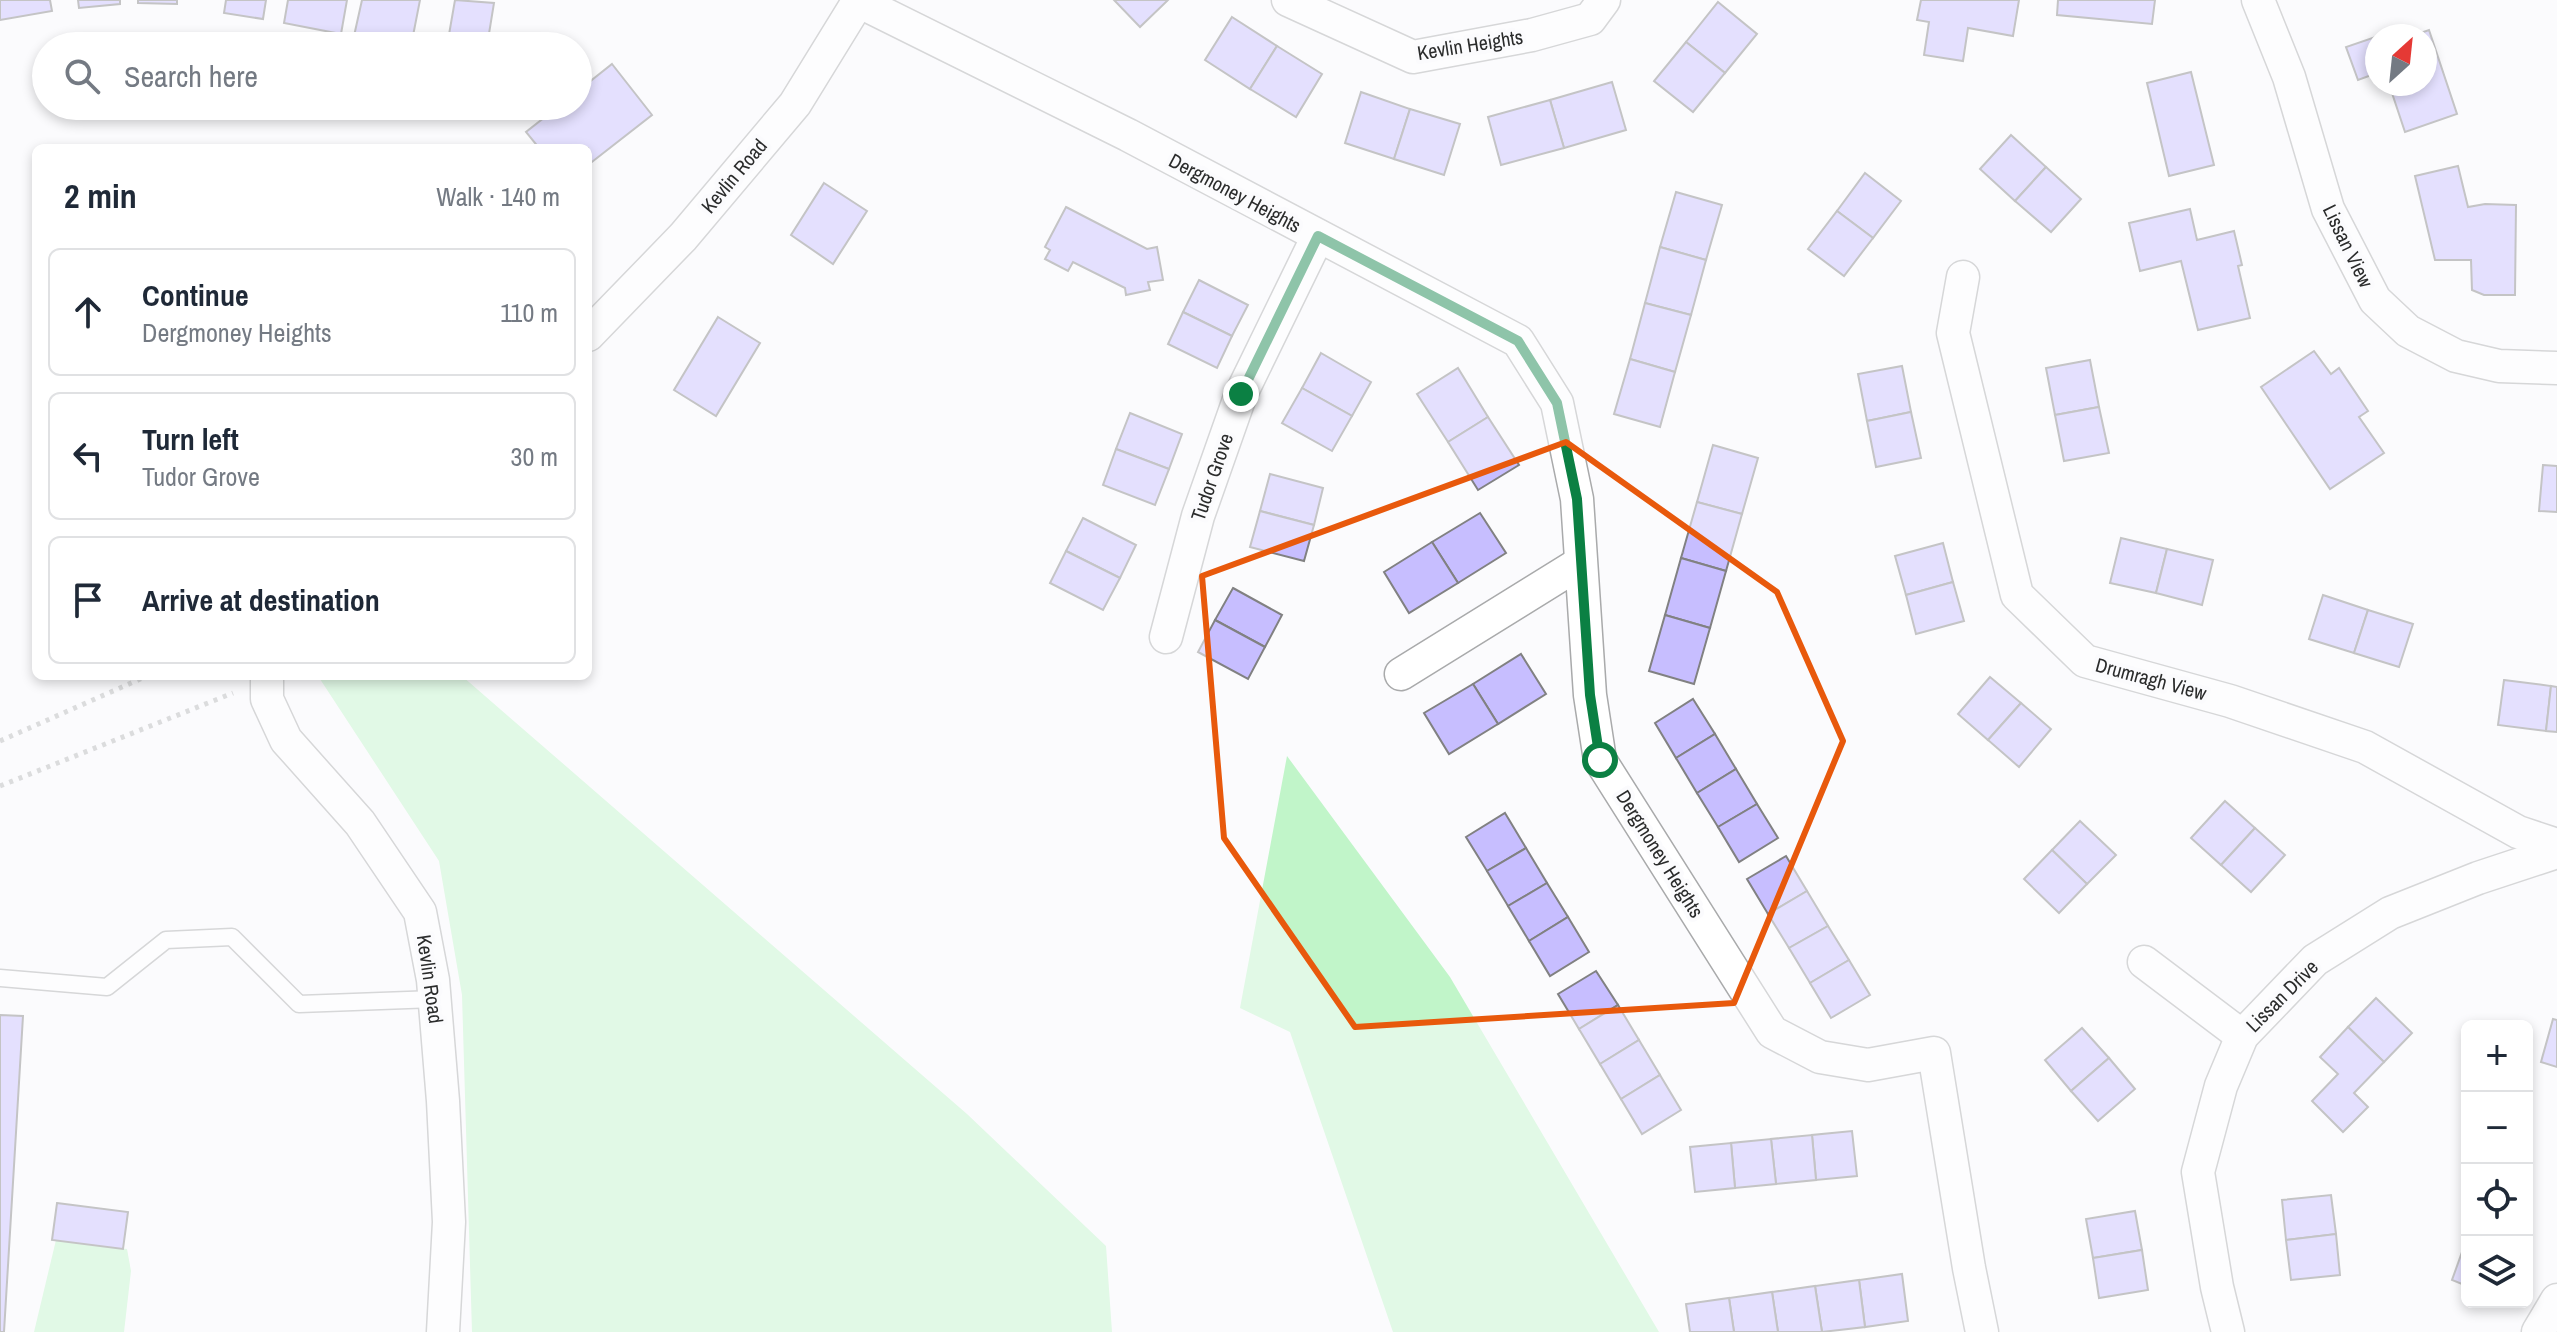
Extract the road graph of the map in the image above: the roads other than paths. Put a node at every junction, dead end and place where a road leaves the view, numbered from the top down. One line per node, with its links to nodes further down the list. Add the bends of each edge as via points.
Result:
1 (1288, 0): 2 (street, Kevlin Heights, via 1413,57 1590,19)
2 (1604, 0)
3 (2258, 0): 8 (street, Lissan View, via 2289,77 2328,209 2375,300 2408,331 2456,356 2499,366)
4 (858, 1): 5 (street, Dergmoney Heights); 7 (street, Kevlin Road, via 795,104 683,237)
5 (1318, 236): 9 (street, Dergmoney Heights, via 1518,341 1557,403 1577,499); 10 (street, Tudor Grove, via 1241,394 1198,516)
6 (1963, 277): 13 (street, Drumragh View, via 1953,333 2017,595 2085,661 2230,701 2365,747 2518,832)
7 (592, 331)
8 (2557, 368)
9 (1580, 563): 11 (street); 21 (street, Dergmoney Heights, via 1600,760 1772,1032 1820,1057 1868,1065 1934,1053)
10 (1166, 637)
11 (1401, 674)
12 (253, 683): 17 (street, Kevlin Road, via 267,699 286,740 360,823 420,912)
13 (2557, 845)
14 (2557, 852): 18 (street, Lissan Drive, via 2390,913 2315,960)
15 (2144, 962): 18 (street)
16 (0, 978): 17 (lane, via 107,987 166,940 232,937 299,1004)
17 (435, 999): 20 (street, Kevlin Road, via 449,1222)
18 (2242, 1036): 22 (street, Lissan Drive, via 2221,1086 2198,1172)
19 (2557, 1300): 23 (street)
20 (443, 1332)
21 (1982, 1332)
22 (2228, 1332)
23 (2538, 1332)

